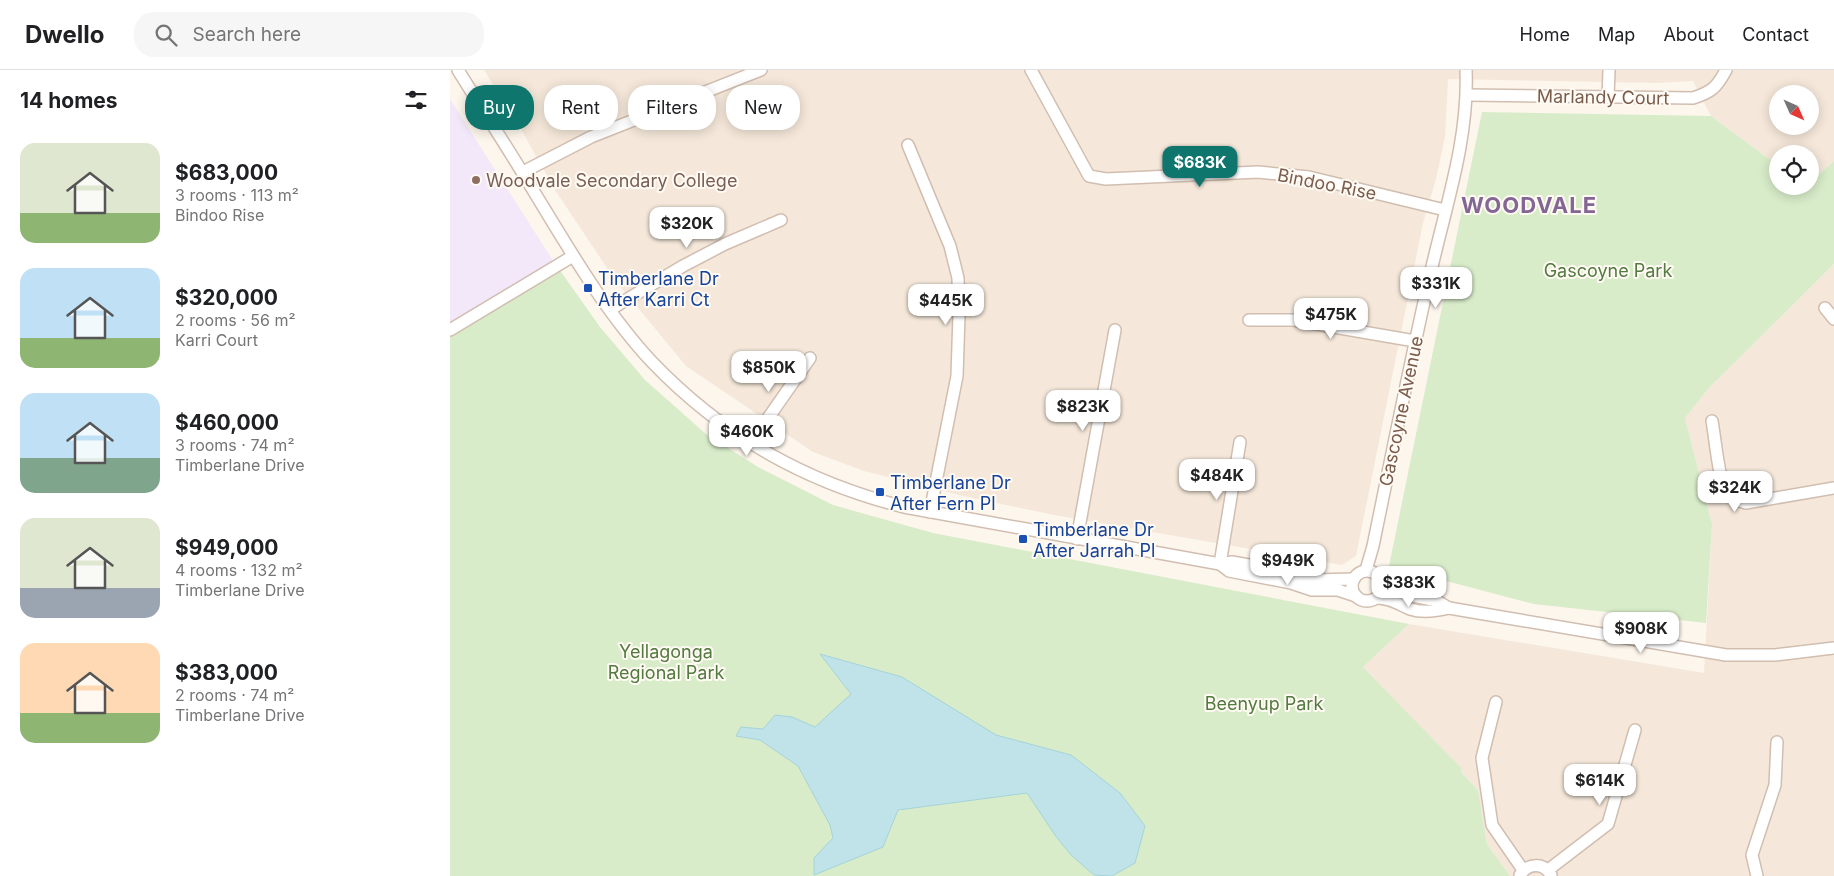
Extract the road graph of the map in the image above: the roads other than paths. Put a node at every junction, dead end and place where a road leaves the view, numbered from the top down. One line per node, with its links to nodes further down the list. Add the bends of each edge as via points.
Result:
1 (458, 70): 10 (street)
2 (761, 70): 10 (street, via 592,137)
3 (1031, 70): 11 (street, Bindoo Rise, via 1089,176 1267,173 1309,177)
4 (1466, 70): 7 (street, Gascoyne Avenue)
5 (1609, 70): 8 (street)
6 (1726, 70): 8 (street, Marlandy Court, via 1712,90 1693,98)
7 (1467, 94): 8 (street, Marlandy Court); 11 (street, Gascoyne Avenue, via 1459,153)
8 (1608, 98)
9 (908, 145): 26 (street, via 950,246 958,278 960,315 956,376)
10 (522, 172): 13 (street)
11 (1445, 210): 20 (street, Gascoyne Avenue)
12 (781, 220): 15 (street, via 683,266)
13 (573, 256): 15 (street); 18 (street)
14 (1825, 308): 16 (street)
15 (611, 310): 24 (street, via 673,383)
16 (1834, 319)
17 (1249, 320): 20 (street, via 1294,320)
18 (450, 330)
19 (1115, 330): 27 (street)
20 (1415, 341): 28 (street, Gascoyne Avenue)
21 (810, 358): 24 (street)
22 (1712, 421): 25 (street, via 1722,482 1727,494 1735,500 1746,503)
23 (1240, 442): 29 (street)
24 (750, 444): 26 (street, via 800,471 870,499)
25 (1834, 488)
26 (930, 512): 27 (street)
27 (1077, 539): 29 (street)
28 (1373, 546): 30 (street, Gascoyne Avenue); 32 (street, Gascoyne Avenue)
29 (1220, 564): 31 (street, via 1232,562 1294,573 1314,580); 33 (street, via 1229,572 1312,590 1338,590)
30 (1366, 570): 31 (street); 32 (street, via 1374,572)
31 (1354, 578): 33 (street, via 1352,588)
32 (1381, 580): 34 (street, via 1382,591); 35 (street, via 1404,594 1437,601)
33 (1356, 596): 34 (street, via 1364,601)
34 (1376, 598): 35 (street, via 1388,599 1414,610)
35 (1449, 608): 36 (street, via 1726,654 1775,655)
36 (1834, 648)
37 (1496, 702): 40 (street, via 1482,758 1492,825)
38 (1635, 730): 41 (street, via 1608,824)
39 (1777, 742): 42 (street, via 1775,785 1752,855)
40 (1521, 873): 41 (street, via 1534,865)
41 (1550, 873)
42 (1757, 876)

